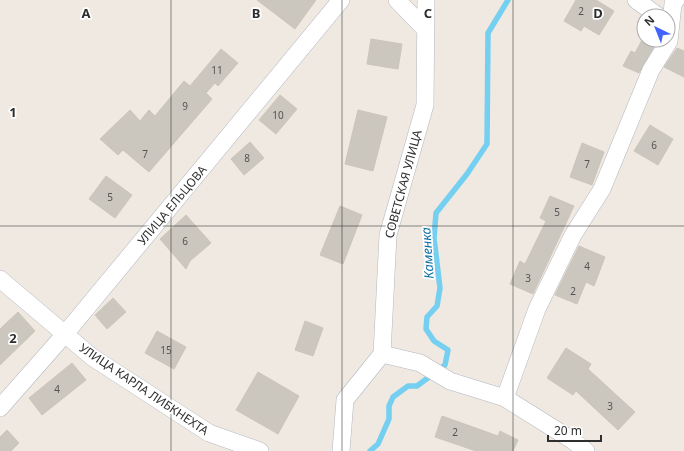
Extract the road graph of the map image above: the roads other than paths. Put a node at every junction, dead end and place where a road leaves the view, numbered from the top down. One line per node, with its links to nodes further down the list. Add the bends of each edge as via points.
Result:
1 (342, 0): 9 (street, УЛИЦА ЕЛЬЦОВА)
2 (397, 0): 6 (street)
3 (426, 0): 6 (street, СОВЕТСКАЯ УЛИЦА)
4 (636, 0): 5 (street)
5 (647, 8)
6 (425, 29): 10 (street, СОВЕТСКАЯ УЛИЦА, via 424,105 388,234)
7 (665, 48): 11 (street, via 652,70 602,189 573,235 537,309)
8 (0, 279): 9 (street, УЛИЦА КАРЛА ЛИБКНЕХТА)
9 (64, 334): 12 (street, УЛИЦА ЕЛЬЦОВА); 13 (street, УЛИЦА КАРЛА ЛИБКНЕХТА, via 92,357 208,433)
10 (382, 354): 11 (street, via 420,364 450,381); 14 (street, via 345,400)
11 (505, 398): 15 (street)
12 (0, 408)
13 (260, 451)
14 (340, 451)
15 (586, 451)

